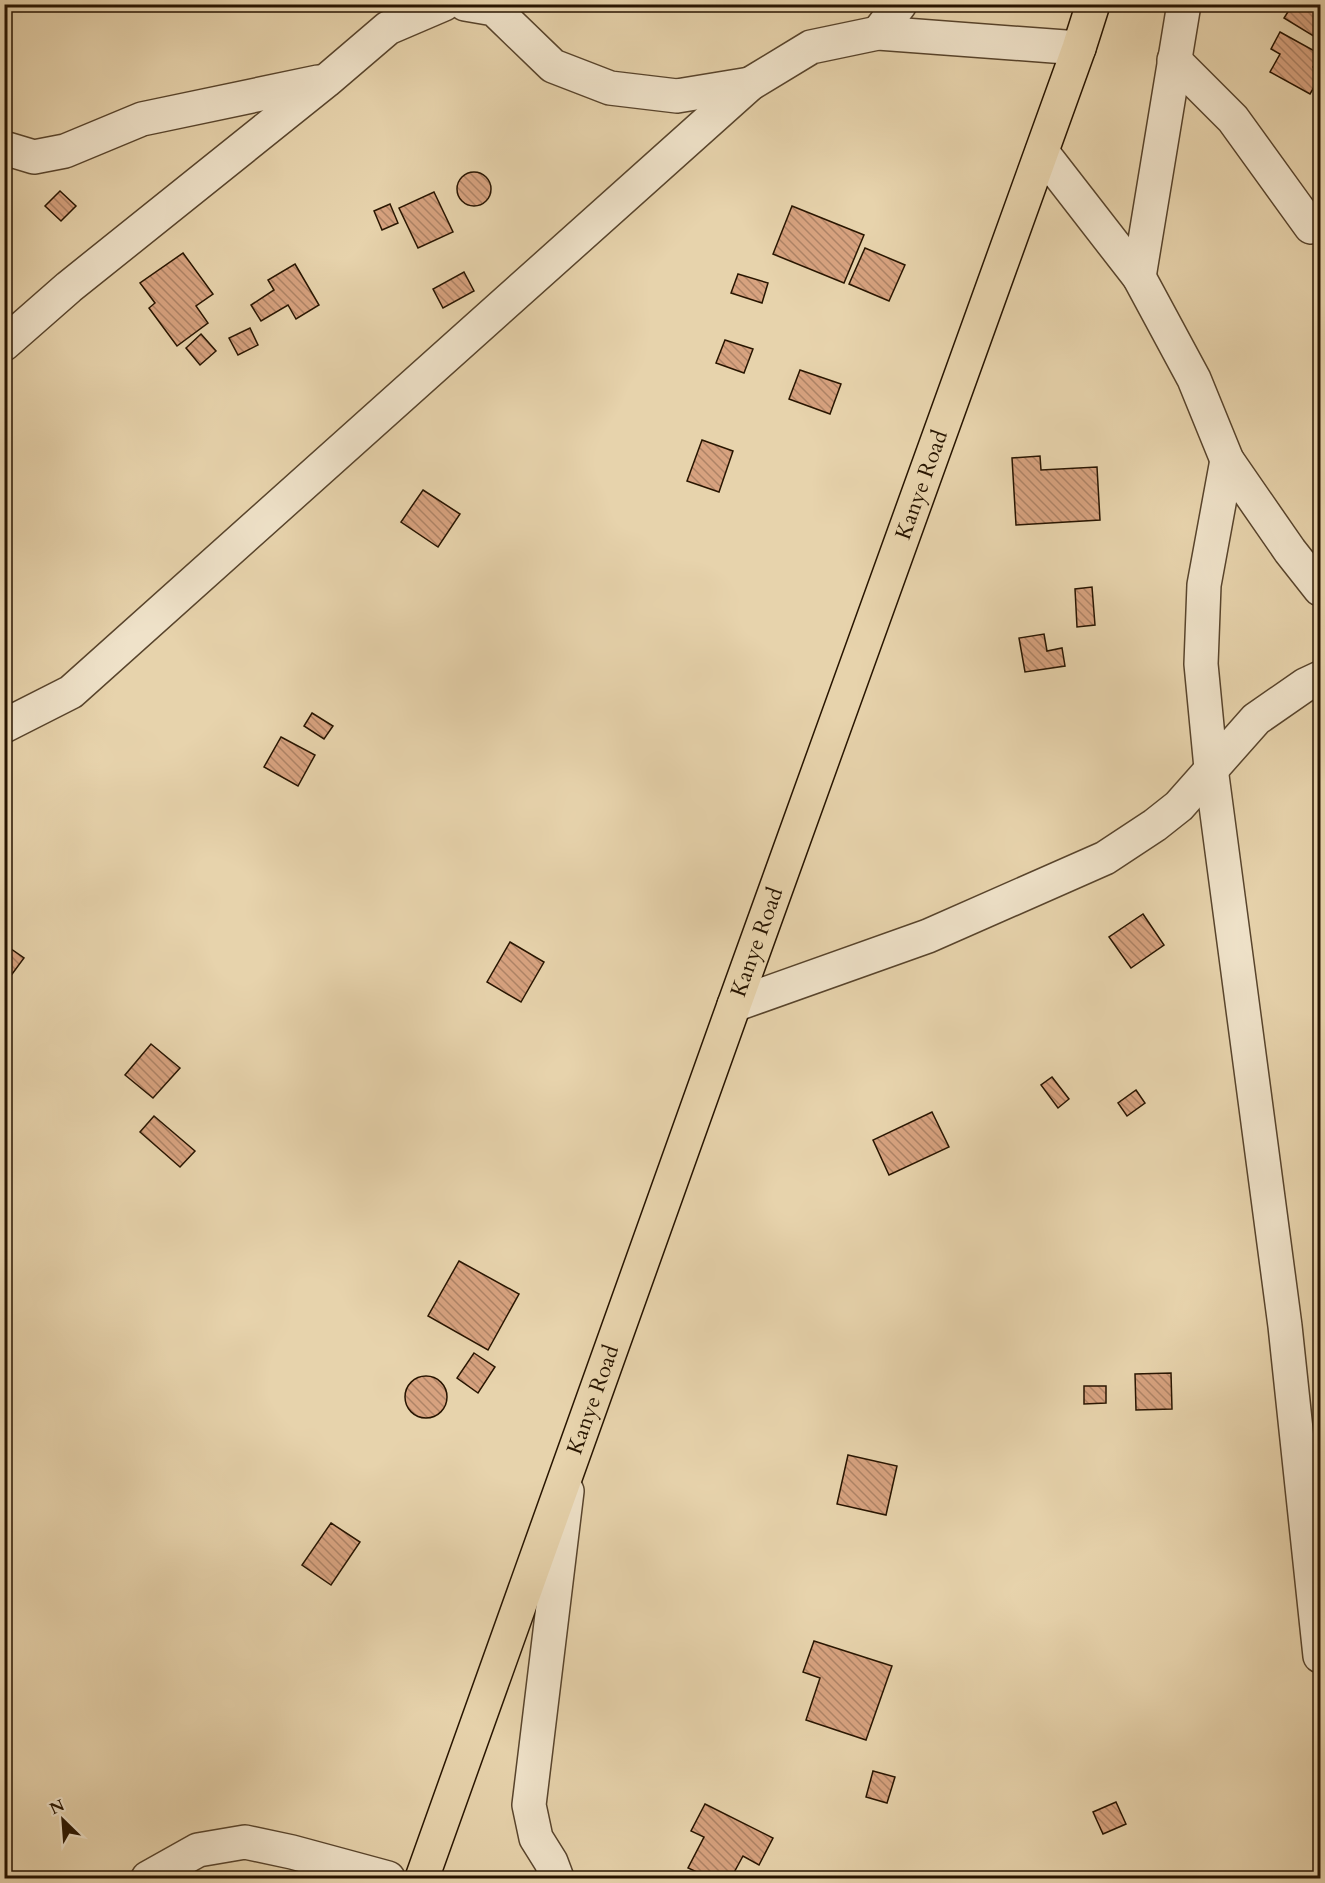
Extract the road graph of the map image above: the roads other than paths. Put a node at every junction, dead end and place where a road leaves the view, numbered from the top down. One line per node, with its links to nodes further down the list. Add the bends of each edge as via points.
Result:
1 (444, 4): 9 (street, via 388,28)
2 (465, 4): 10 (street, via 494,9 553,66 610,88 677,96)
3 (900, 4): 6 (street)
4 (1093, 4): 7 (main road, Kanye Road)
5 (1184, 4): 8 (street)
6 (878, 33): 7 (street); 10 (street, via 811,47)
7 (1079, 48): 12 (main road, Kanye Road)
8 (1174, 60): 13 (street, via 1233,119); 14 (street)
9 (326, 81): 11 (street, via 142,119 65,150 34,157); 15 (street, via 69,286)
10 (750, 84): 19 (street, via 70,692)
11 (4, 148)
12 (1042, 152): 14 (street); 21 (main road, Kanye Road)
13 (1311, 226)
14 (1139, 277): 16 (street, via 1194,379)
15 (4, 344)
16 (1227, 460): 17 (street); 20 (street, via 1204,585 1201,664)
17 (1320, 588)
18 (1320, 678): 20 (street, via 1256,720)
19 (4, 726)
20 (1211, 768): 21 (street, via 1179,806 1105,858 928,936); 22 (street)
21 (734, 1005): 23 (main road, Kanye Road)
22 (1299, 1458): 24 (street); 25 (street)
23 (571, 1465): 28 (main road, Kanye Road); 29 (street, via 529,1805 536,1838)
24 (1320, 1483)
25 (1320, 1656)
26 (148, 1878): 27 (street, via 198,1850 244,1842)
27 (388, 1878)
28 (422, 1878)
29 (557, 1878)

